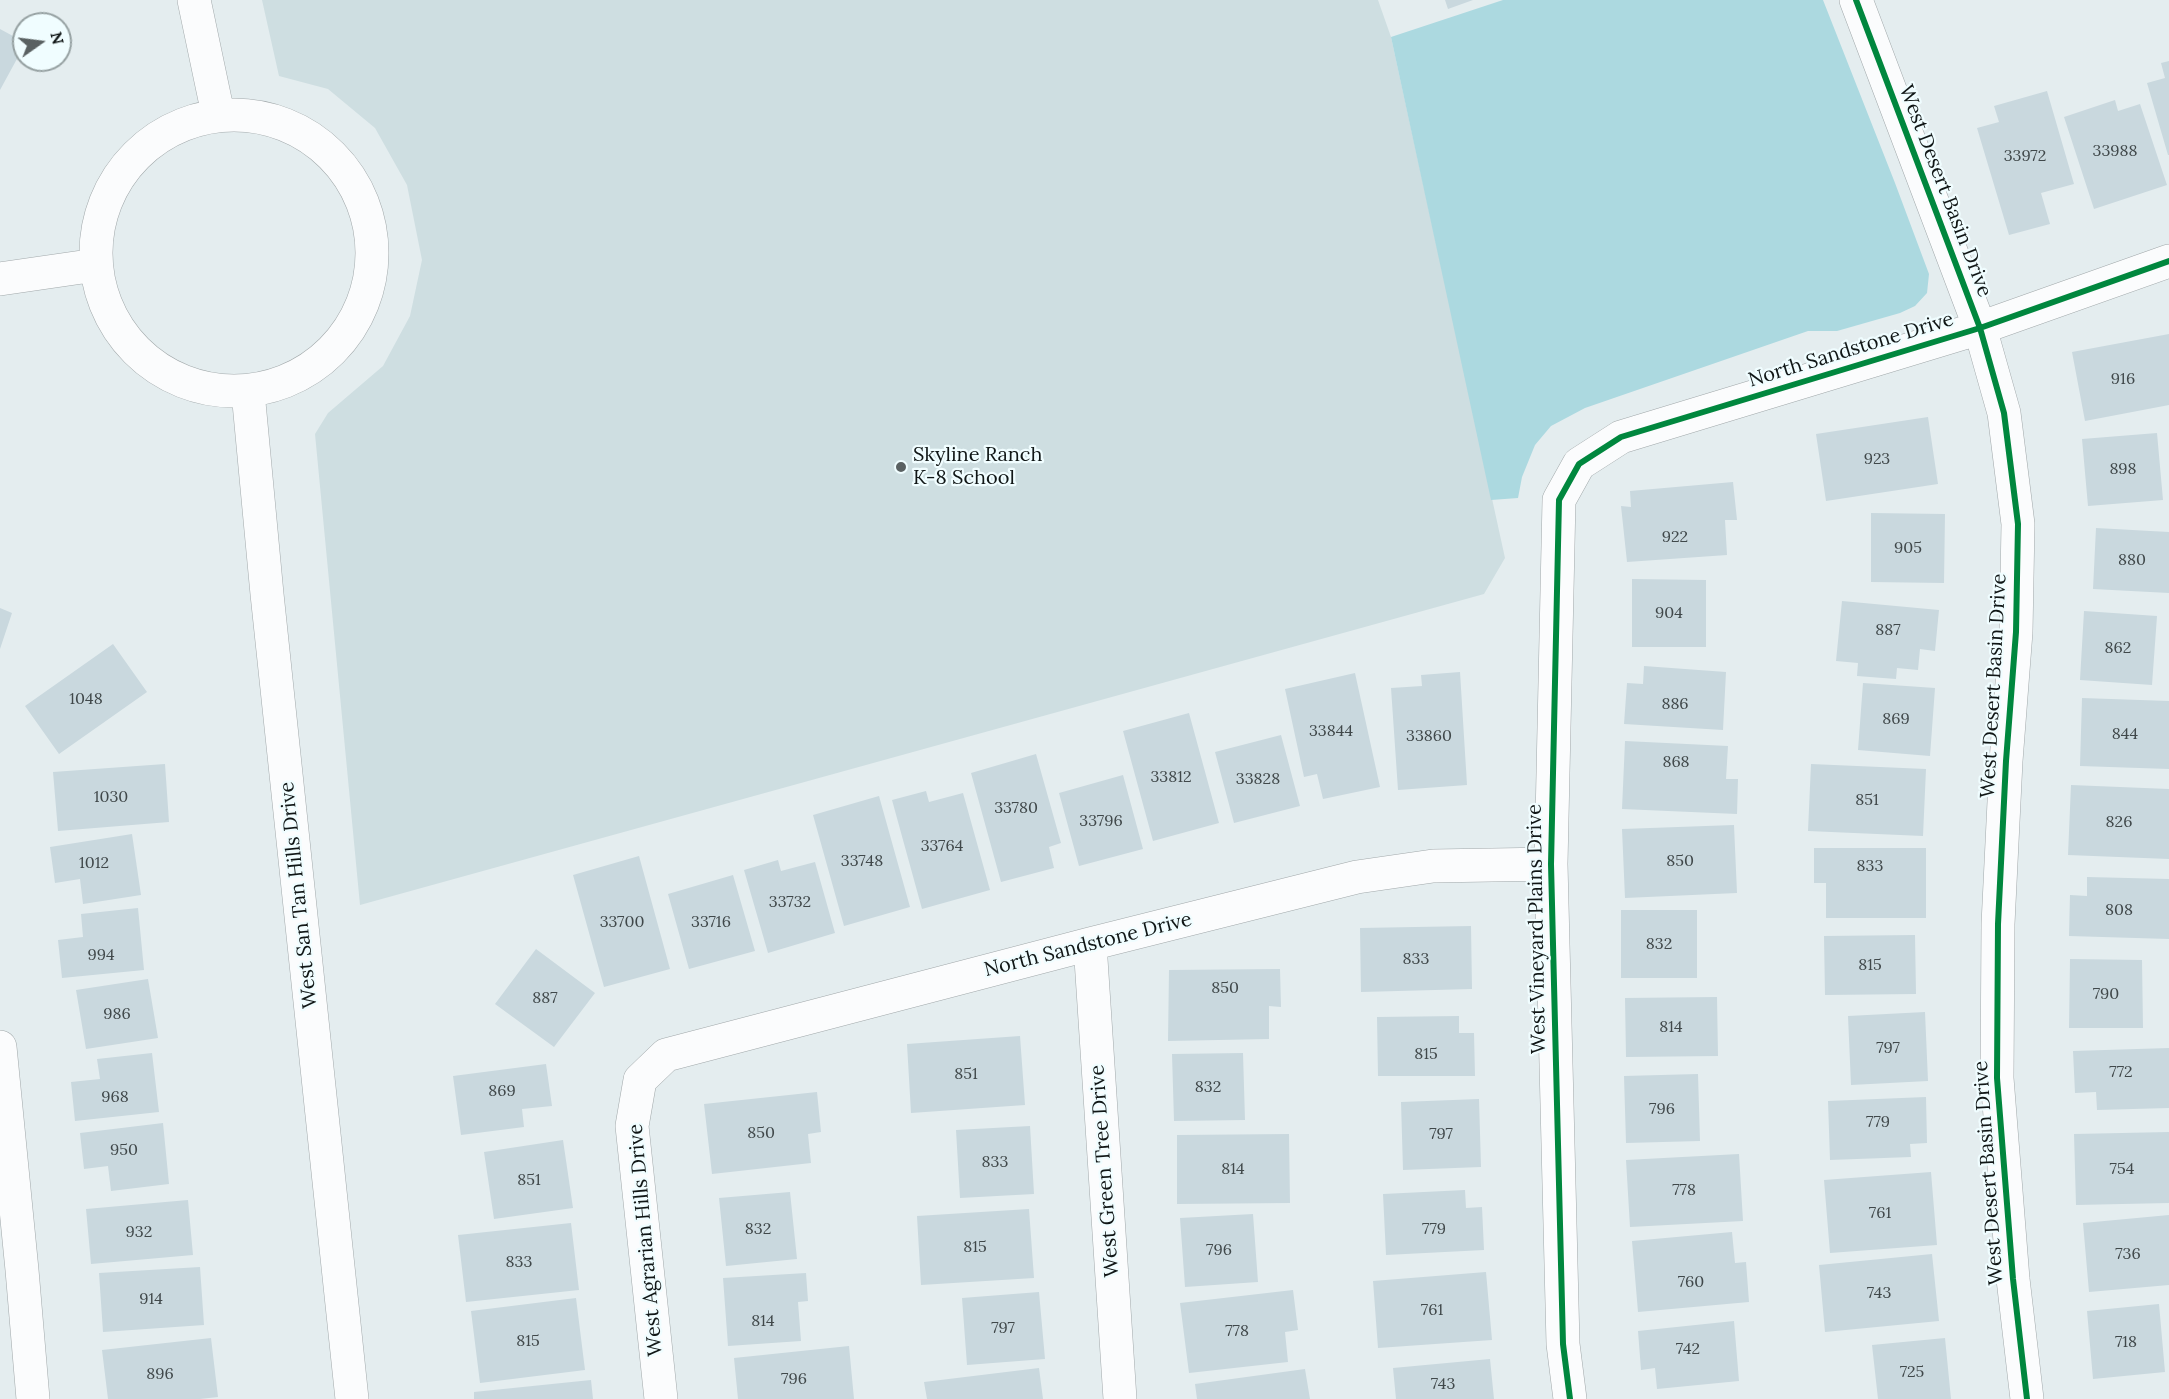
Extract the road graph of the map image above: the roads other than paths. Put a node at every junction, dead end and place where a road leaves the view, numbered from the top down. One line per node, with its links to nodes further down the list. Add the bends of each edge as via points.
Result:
1 (194, 0): 3 (street)
2 (1856, 0): 7 (street, West Desert Basin Drive)
3 (218, 114): 5 (street, via 176,126 141,149 114,182 98,222); 8 (street, via 261,116 302,132 336,159 360,196 372,238 369,282 354,322 327,356 290,380)
4 (2169, 261): 7 (street, North Sandstone Drive)
5 (96, 265): 6 (street); 8 (street, via 106,308 129,345 163,373 205,389)
6 (0, 279)
7 (1980, 328): 9 (street, North Sandstone Drive, via 1621,437); 19 (street, West Desert Basin Drive, via 2004,413 2018,525 2016,632 1998,924 1997,1078)
8 (248, 392): 15 (street, West San Tan Hills Drive)
9 (1579, 464): 10 (street, West Vineyard Plains Drive, via 1559,500)
10 (1551, 864): 11 (street, North Sandstone Drive, via 1433,866 1357,877); 18 (street, West Vineyard Plains Drive, via 1563,1344)
11 (1090, 944): 13 (street, North Sandstone Drive, via 666,1055); 17 (street, West Green Tree Drive)
12 (0, 1047): 14 (street)
13 (640, 1080): 16 (street, West Agrarian Hills Drive, via 632,1126)
14 (33, 1399)
15 (352, 1399)
16 (661, 1399)
17 (1120, 1399)
18 (1570, 1399)
19 (2027, 1399)

